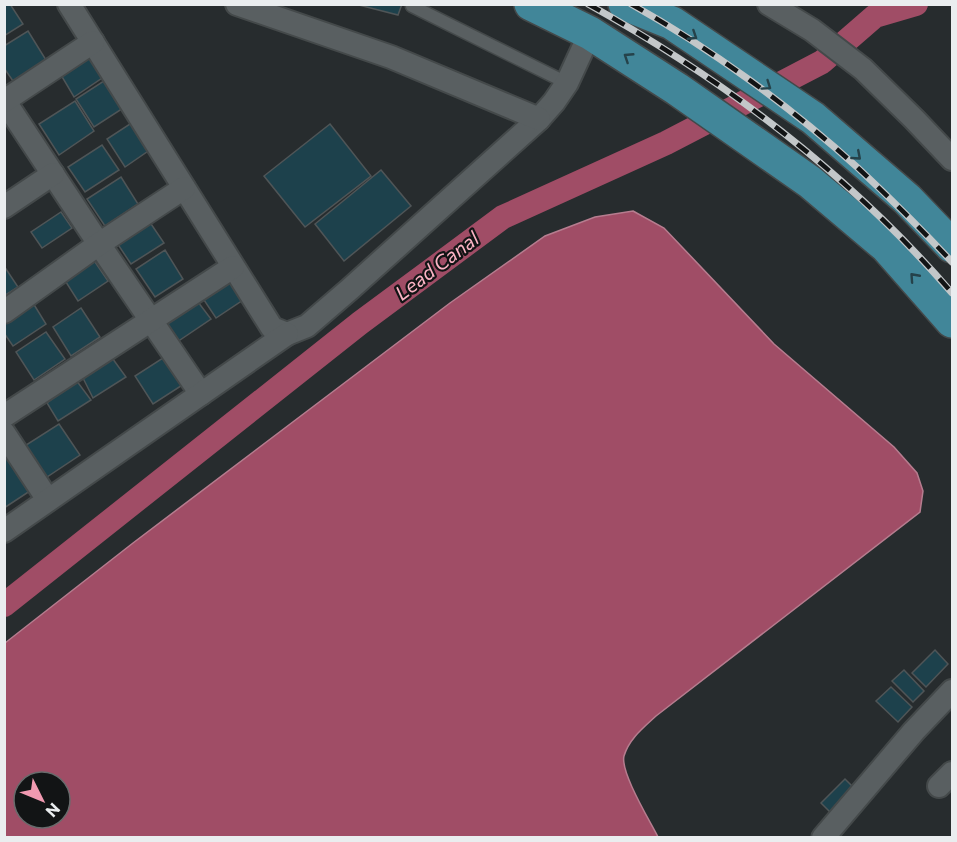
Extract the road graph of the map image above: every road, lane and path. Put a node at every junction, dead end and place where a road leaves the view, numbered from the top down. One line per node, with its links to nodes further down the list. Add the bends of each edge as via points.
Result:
1 (69, 4): 8 (street)
2 (237, 4): 11 (street, via 391,57)
3 (531, 4): 7 (main road)
4 (625, 4): 17 (main road, one-way to 17, via 672,23 813,118 907,200)
5 (769, 4): 12 (street, via 812,30 863,69)
6 (412, 6): 9 (lane)
7 (590, 33): 9 (street); 21 (main road, one-way to 7, via 887,248 810,182)
8 (93, 42): 10 (street); 14 (street)
9 (567, 83): 11 (street)
10 (5, 100): 13 (street)
11 (539, 119): 22 (street, via 307,326)
12 (952, 159)
13 (53, 174): 15 (street); 16 (street)
14 (184, 188): 16 (street); 18 (street)
15 (4, 207)
16 (99, 244): 19 (street); 20 (street)
17 (952, 246)
18 (233, 267): 20 (street); 22 (street, via 272,328)
19 (4, 312)
20 (151, 321): 23 (street); 24 (street)
21 (952, 321)
22 (288, 334): 23 (street)
23 (201, 394): 26 (street)
24 (4, 416)
25 (4, 432): 26 (street)
26 (48, 500): 27 (street)
27 (4, 531)
28 (952, 691): 29 (street)
29 (823, 837)

